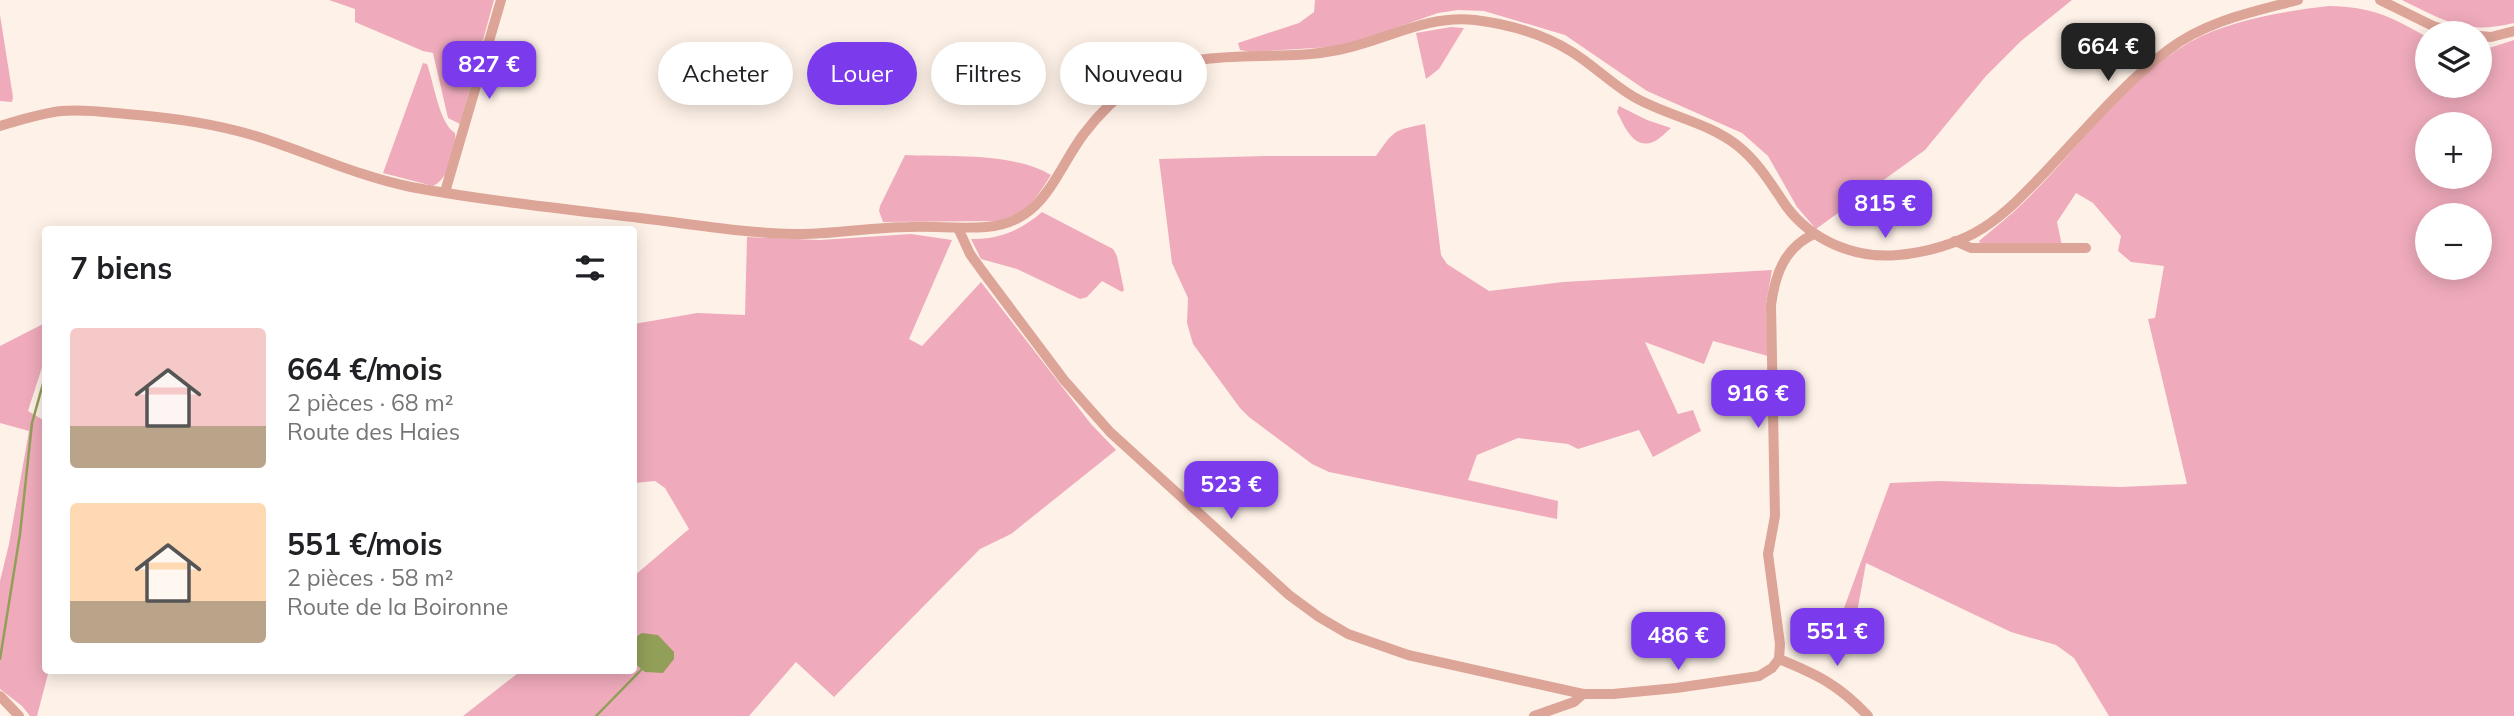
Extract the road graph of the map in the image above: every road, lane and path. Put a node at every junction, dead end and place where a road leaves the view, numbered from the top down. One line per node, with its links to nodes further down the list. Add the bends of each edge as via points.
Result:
1 (501, 0): 8 (street)
2 (2298, 0): 11 (street, via 2212,25 2174,46 2130,83 2008,209)
3 (2380, 0): 4 (street)
4 (2423, 21)
5 (2514, 31): 6 (street)
6 (2492, 37)
7 (0, 126): 8 (street, via 39,115 83,111 211,124 368,176)
8 (445, 192): 9 (street, via 791,234)
9 (958, 228): 10 (street, via 995,227 1026,215 1045,195 1097,117 1157,71 1204,58 1328,52 1457,18 1541,36 1572,52 1634,97 1722,135 1754,160 1788,208); 14 (street, via 970,254 1086,406 1149,470 1307,608 1348,634 1383,647)
10 (1814, 234): 11 (street, via 1854,253 1881,256 1910,254); 13 (street, via 1781,264 1771,305 1774,516 1768,554)
11 (1955, 241): 12 (street, via 1971,247)
12 (2086, 248)
13 (1779, 659): 14 (street, via 1759,676); 18 (street, via 1835,685)
14 (1583, 694): 17 (street, via 1574,702)
15 (0, 696): 16 (street)
16 (19, 716)
17 (1534, 716)
18 (1868, 716)

